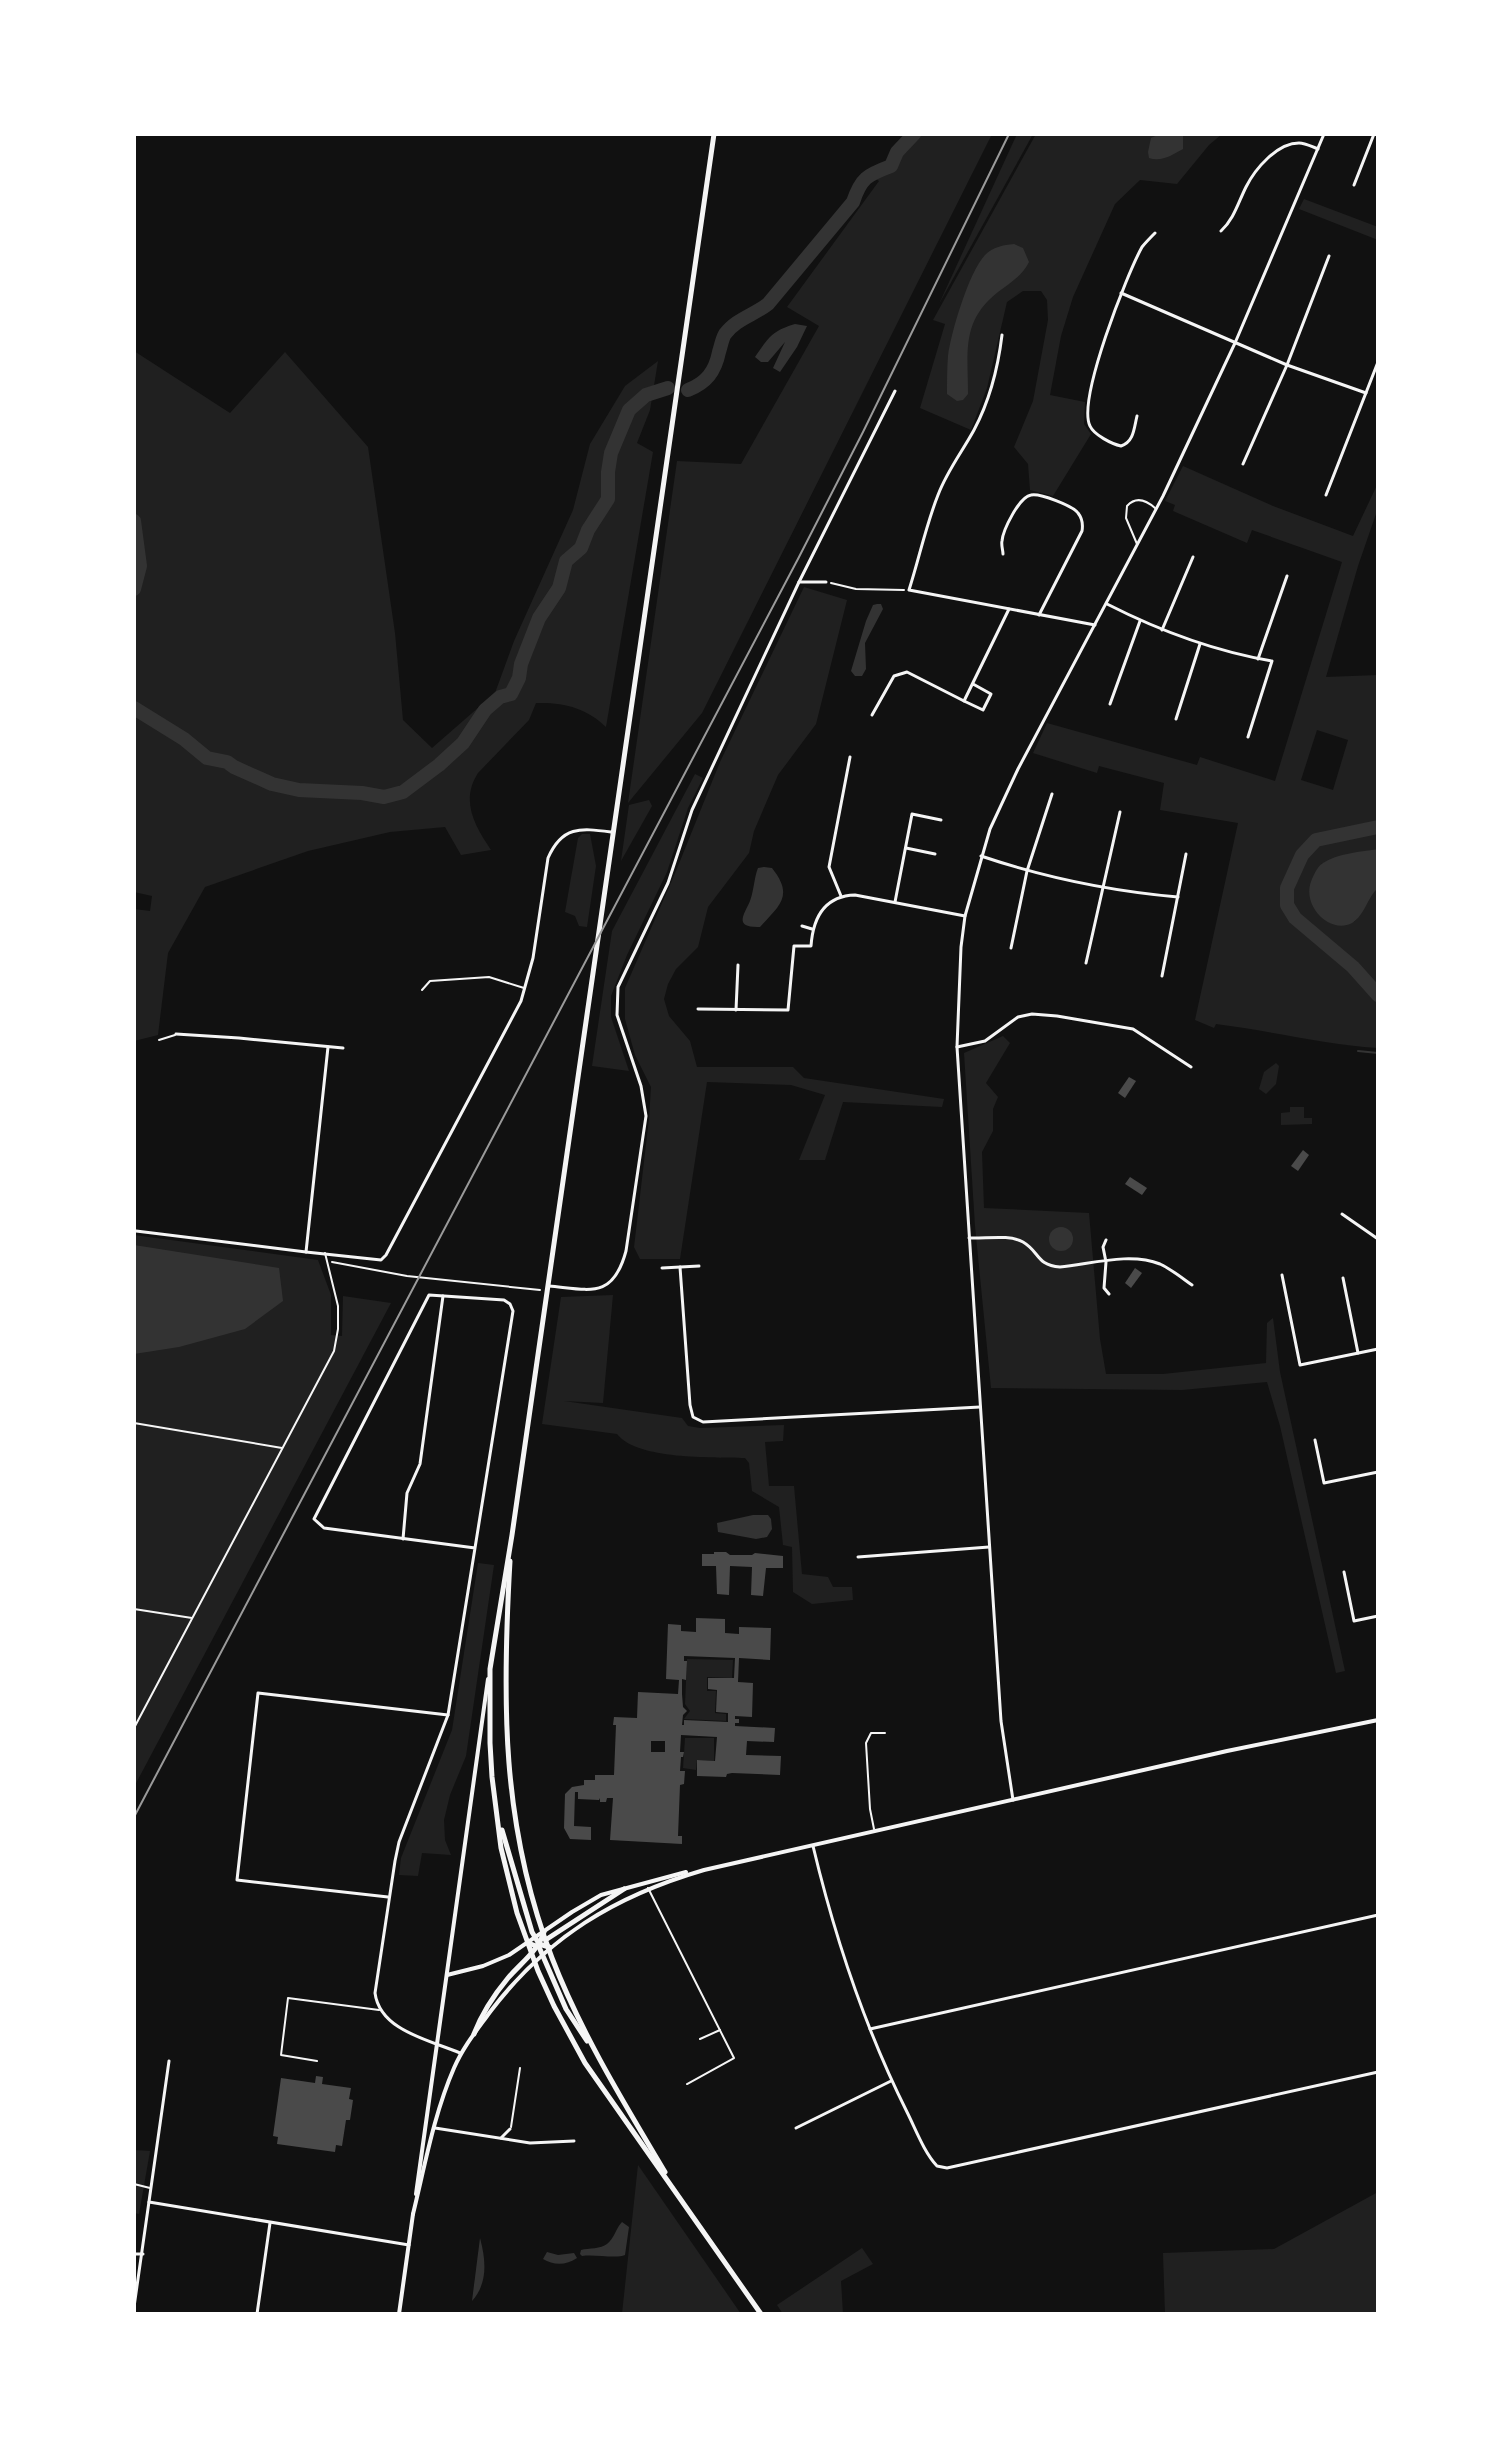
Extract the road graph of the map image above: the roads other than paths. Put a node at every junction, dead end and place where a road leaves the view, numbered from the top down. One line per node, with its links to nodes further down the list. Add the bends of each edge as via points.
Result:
1 (714, 134): 44 (main road)
2 (1324, 134): 4 (street)
3 (1374, 134): 5 (street)
4 (1318, 149): 6 (street, via 1295,144 1267,160); 11 (street)
5 (1354, 185)
6 (1221, 231)
7 (1155, 233): 9 (street, via 1144,244)
8 (1329, 256): 13 (street)
9 (1121, 293): 11 (street); 16 (street, via 1104,339 1088,417 1094,431 1121,446 1133,435)
10 (1002, 335): 27 (street, via 991,391 937,496 909,590)
11 (1235, 343): 13 (street); 19 (street)
12 (1378, 362): 15 (street)
13 (1287, 365): 15 (street); 17 (street)
14 (895, 391): 24 (street)
15 (1366, 393): 18 (street)
16 (1137, 416)
17 (1243, 464)
18 (1326, 495)
19 (1156, 509): 20 (street); 20 (lane, via 1137,500 1127,506)
20 (1137, 546): 26 (street)
21 (1003, 554): 28 (street, via 1002,540 1024,497 1042,496 1078,512 1082,531)
22 (1193, 557): 31 (street)
23 (1287, 576): 33 (street)
24 (799, 582): 25 (street); 85 (street, via 692,810 668,883 618,987 617,1015 646,1116 621,1269 603,1287)
25 (826, 582)
26 (1107, 604): 29 (street); 30 (street)
27 (1009, 609): 28 (street); 34 (street)
28 (1039, 615): 30 (street)
29 (1140, 621): 31 (street); 36 (street)
30 (1095, 625): 48 (street, via 1002,800)
31 (1162, 630): 32 (street)
32 (1200, 644): 33 (street); 38 (street)
33 (1258, 659): 39 (street, via 1272,661)
34 (973, 684): 35 (street); 35 (street, via 991,694 983,710)
35 (964, 701): 37 (street, via 907,672 894,676)
36 (1110, 704)
37 (872, 715)
38 (1176, 719)
39 (1248, 737)
40 (850, 757): 51 (street, via 829,867)
41 (1052, 794): 49 (street)
42 (1120, 812): 50 (street)
43 (941, 820): 45 (street, via 912,814)
44 (614, 833): 61 (street, via 580,829 555,843); 85 (main road)
45 (906, 848): 46 (street); 53 (street)
46 (935, 854)
47 (1186, 854): 52 (street)
48 (981, 856): 49 (street); 54 (street)
49 (1027, 871): 50 (street); 57 (street)
50 (1101, 888): 52 (street); 58 (street)
51 (841, 896): 53 (street); 56 (street, via 824,907)
52 (1178, 897): 60 (street)
53 (895, 902): 54 (street)
54 (965, 916): 68 (street)
55 (802, 926): 56 (street)
56 (812, 929): 64 (street, via 811,946 794,946 788,1010)
57 (1011, 948)
58 (1086, 963)
59 (738, 965): 64 (street)
60 (1162, 976)
61 (525, 988): 62 (lane, via 489,977 430,981); 77 (street, via 386,1255 371,1261)
62 (422, 990)
63 (698, 1009): 64 (street)
64 (736, 1010)
65 (176, 1034): 66 (lane); 67 (street)
66 (159, 1040)
67 (328, 1047): 69 (street); 76 (street)
68 (957, 1047): 70 (street, via 985,1041 1024,1016 1057,1016 1133,1029); 73 (street)
69 (343, 1048)
70 (1191, 1067)
71 (1342, 1214): 74 (street)
72 (135, 1230): 76 (street)
73 (969, 1238): 78 (street, via 1024,1242 1049,1266); 90 (street)
74 (1378, 1239)
75 (1106, 1240): 78 (street)
76 (306, 1252): 77 (street)
77 (325, 1253): 93 (lane, via 338,1306 334,1351)
78 (1106, 1262): 84 (street, via 1158,1263); 86 (street, via 1104,1288)
79 (699, 1266): 80 (street)
80 (680, 1267): 81 (street); 90 (street, via 690,1405 693,1417 703,1422)
81 (662, 1268)
82 (1282, 1275): 89 (street, via 1300,1365)
83 (1343, 1278): 89 (street)
84 (1192, 1285)
85 (548, 1286): 95 (main road)
86 (1109, 1294)
87 (443, 1296): 96 (street, via 420,1464 407,1493); 96 (street, via 429,1295 314,1519 324,1528); 98 (street, via 504,1300 513,1311)
88 (1378, 1349): 89 (street)
89 (1358, 1353)
90 (980, 1407): 97 (street)
91 (134, 1423): 93 (lane)
92 (1315, 1440): 94 (street, via 1324,1483)
93 (282, 1448): 103 (lane)
94 (1378, 1472)
95 (512, 1535): 104 (main road); 118 (main road, via 505,1657 509,1767 527,1875)
96 (403, 1539): 98 (street)
97 (989, 1547): 99 (street); 109 (street, via 1003,1743)
98 (475, 1548): 105 (street)
99 (858, 1557)
100 (1344, 1572): 102 (street, via 1354,1621)
101 (134, 1609): 103 (lane)
102 (1378, 1616)
103 (192, 1619): 107 (lane)
104 (490, 1669): 110 (main road); 125 (street)
105 (448, 1715): 116 (street, via 399,1842); 116 (street, via 258,1693 237,1880)
106 (1378, 1720): 109 (street)
107 (134, 1728)
108 (885, 1733): 111 (lane, via 871,1733 866,1743)
109 (1013, 1800): 111 (street)
110 (496, 1811): 120 (main road); 121 (main road)
111 (874, 1832): 112 (street)
112 (812, 1845): 113 (street); 127 (street, via 835,1932)
113 (704, 1870): 114 (street); 115 (street)
114 (648, 1888): 122 (street, via 596,1914); 128 (lane)
115 (624, 1889): 118 (street, via 601,1895); 119 (main road)
116 (388, 1897): 126 (street, via 376,1983)
117 (1378, 1915): 127 (street)
118 (544, 1931): 119 (main road); 121 (main road)
119 (547, 1939): 121 (main road); 122 (main road)
120 (528, 1943): 121 (main road); 123 (main road); 125 (street, via 503,1958)
121 (539, 1945): 122 (main road); 123 (main road); 124 (main road); 132 (main road, via 566,2009)
122 (550, 1947): 132 (main road)
123 (532, 1953): 124 (main road); 129 (main road, via 491,2000)
124 (535, 1960): 129 (street); 148 (main road, via 585,2063)
125 (446, 1975): 131 (street)
126 (379, 2010): 131 (street, via 401,2028); 135 (lane, via 288,1998 281,2055)
127 (870, 2029): 138 (street)
128 (720, 2030): 130 (lane); 139 (lane, via 734,2058)
129 (474, 2034): 133 (street)
130 (700, 2039)
131 (436, 2043): 133 (street); 149 (street)
132 (595, 2052): 148 (main road)
133 (461, 2053): 140 (street)
134 (169, 2061): 146 (street)
135 (317, 2061)
136 (520, 2068): 142 (lane)
137 (1378, 2072): 138 (street, via 947,2168 933,2162)
138 (891, 2081): 141 (street)
139 (687, 2084)
140 (434, 2128): 143 (street); 149 (street)
141 (796, 2128)
142 (510, 2129): 143 (street)
143 (501, 2138): 144 (street)
144 (574, 2141)
145 (134, 2184): 146 (lane)
146 (151, 2188): 147 (street)
147 (149, 2202): 150 (street); 153 (street)
148 (685, 2204): 157 (main road)
149 (413, 2214): 151 (street)
150 (270, 2223): 151 (street); 155 (street)
151 (409, 2245): 156 (street)
152 (134, 2254): 153 (street)
153 (143, 2254): 154 (street)
154 (134, 2307)
155 (257, 2314)
156 (399, 2314)
157 (761, 2314)

